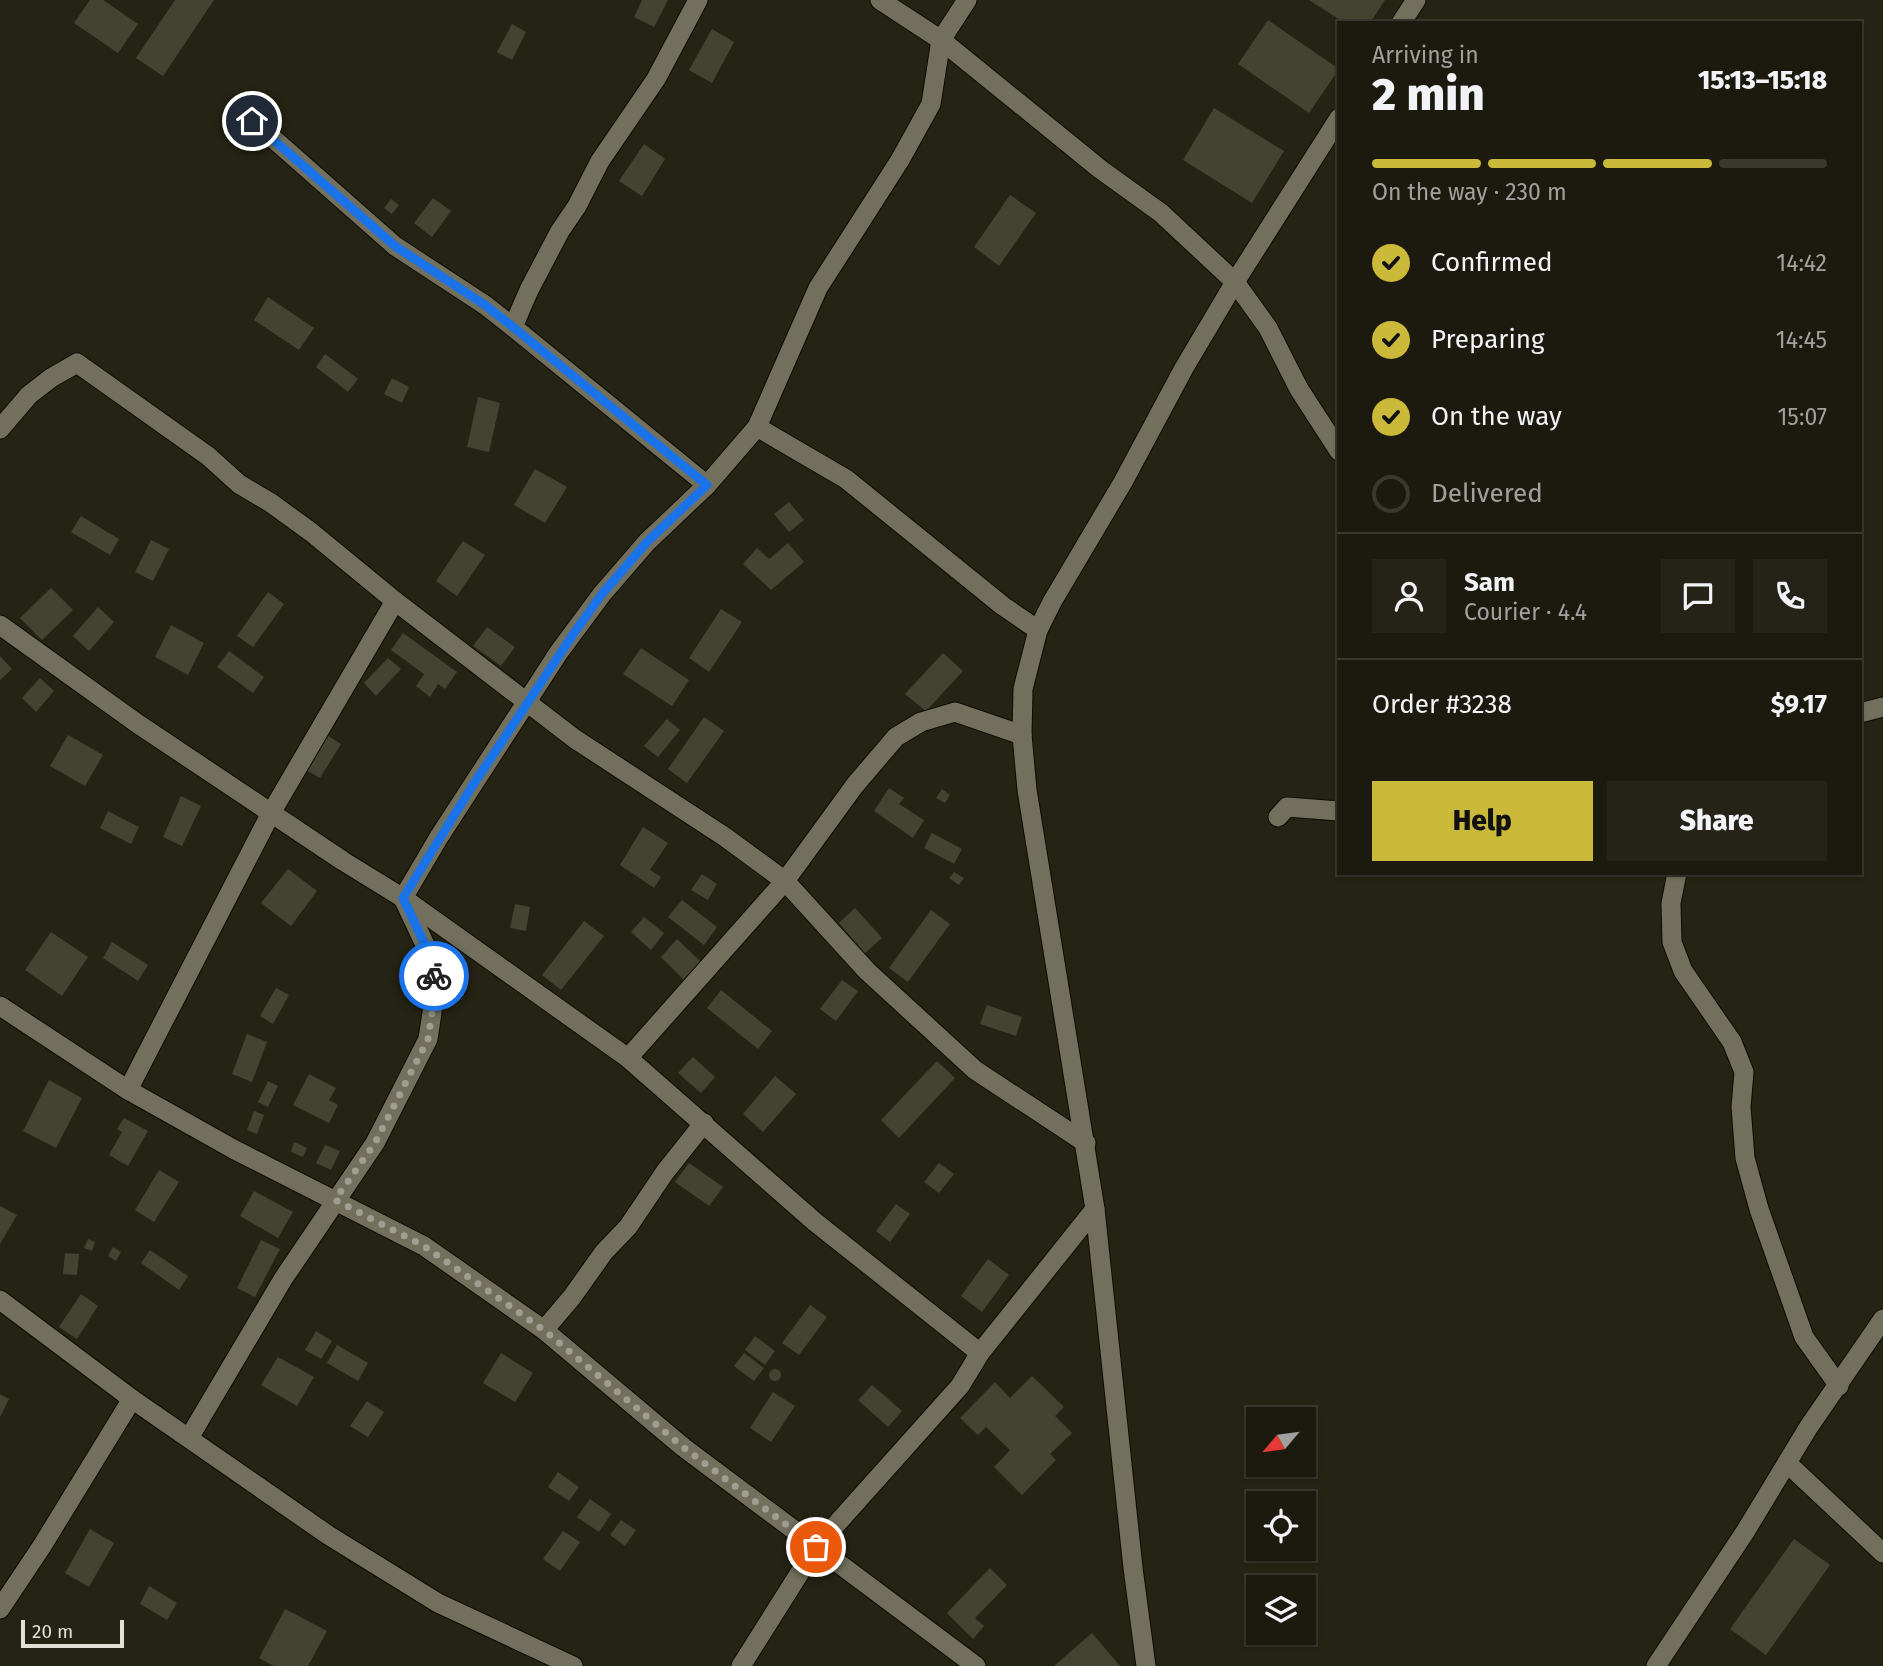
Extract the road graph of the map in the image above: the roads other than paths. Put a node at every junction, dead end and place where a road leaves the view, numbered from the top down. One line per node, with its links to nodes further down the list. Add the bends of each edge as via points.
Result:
1 (698, 0): 10 (street, via 656,79 604,154 560,231)
2 (880, 0): 6 (street)
3 (967, 0): 6 (street)
4 (1416, 0): 5 (street)
5 (1402, 21)
6 (941, 40): 9 (street, via 1161,213); 11 (street, via 931,104 818,288)
7 (242, 111): 10 (street, via 395,246)
8 (1337, 121): 9 (street)
9 (1235, 282): 13 (street, via 1268,328); 17 (street)
10 (513, 327): 14 (street)
11 (757, 427): 14 (street); 17 (street, via 846,480)
12 (0, 429): 15 (street, via 29,395 77,363 311,532)
13 (1337, 449)
14 (707, 485): 18 (street, via 647,542 602,594)
15 (395, 601): 18 (street); 23 (street)
16 (0, 625): 23 (street)
17 (1038, 630): 21 (street, via 1023,689)
18 (527, 702): 26 (street); 27 (street)
19 (1883, 707): 20 (street)
20 (1862, 712)
21 (1022, 735): 26 (street, via 955,712 921,722 896,737); 32 (street, via 1034,841)
22 (1337, 811): 24 (street, via 1287,807)
23 (271, 813): 27 (street); 30 (street)
24 (1278, 817)
25 (1677, 875): 39 (street, via 1671,903 1672,942 1683,971 1732,1042 1744,1072 1745,1158 1759,1209 1804,1337)
26 (785, 881): 29 (street); 32 (street, via 867,971 975,1070)
27 (403, 898): 29 (street); 33 (street, via 435,966 428,1039 375,1143)
28 (0, 1006): 30 (street)
29 (628, 1058): 31 (street)
30 (128, 1090): 33 (street)
31 (704, 1123): 37 (street); 38 (street, via 815,1222)
32 (1086, 1143): 34 (street)
33 (335, 1200): 37 (street, via 424,1246); 41 (street)
34 (1095, 1209): 38 (street); 49 (street)
35 (0, 1300): 40 (street)
36 (1883, 1319): 39 (street)
37 (544, 1330): 43 (street, via 683,1447)
38 (980, 1353): 43 (street, via 960,1386)
39 (1839, 1386): 42 (street)
40 (132, 1399): 41 (street); 45 (street)
41 (188, 1438): 46 (street, via 328,1535 438,1603)
42 (1787, 1463): 44 (street); 50 (street)
43 (816, 1547): 47 (street); 48 (street)
44 (1883, 1553)
45 (0, 1609)
46 (573, 1666)
47 (741, 1666)
48 (976, 1666)
49 (1146, 1666)
50 (1656, 1666)

